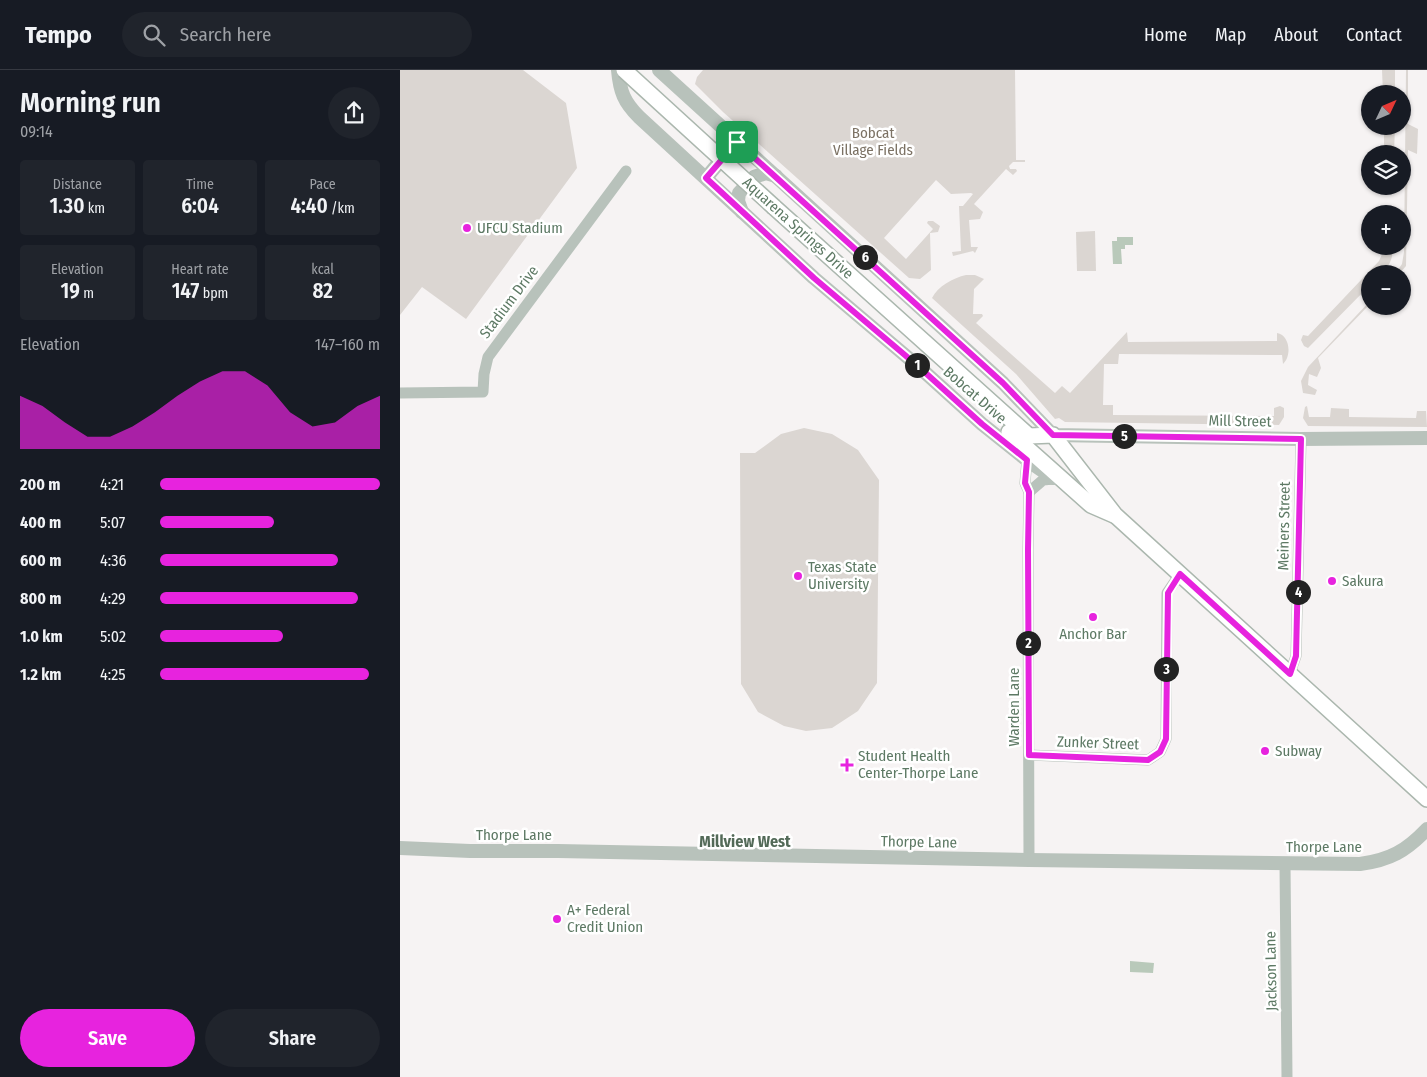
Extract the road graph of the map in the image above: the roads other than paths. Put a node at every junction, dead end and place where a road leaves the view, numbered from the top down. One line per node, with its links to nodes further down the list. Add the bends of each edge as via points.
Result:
1 (618, 70): 7 (street, Bobcat Drive, via 623,98 629,107)
2 (624, 70): 9 (main road, Aquarena Springs Drive, bridge)
3 (659, 70): 4 (street, Bobcat Drive)
4 (737, 142): 6 (street, Bobcat Drive); 7 (street)
5 (626, 170): 10 (street, Stadium Drive, via 488,357 483,392)
6 (776, 176): 8 (street, via 766,173 754,177 739,193); 11 (street, Bobcat Drive, via 1003,383)
7 (706, 178): 8 (street, Bobcat Drive)
8 (742, 212): 14 (street, Bobcat Drive, via 814,278)
9 (950, 366): 11 (main road, Aquarena Springs Drive, via 1029,436); 17 (main road, Aquarena Springs Drive, via 977,402)
10 (400, 393)
11 (1053, 435): 13 (street, Mill Street); 18 (main road, Aquarena Springs Drive)
12 (1427, 438): 13 (street, Mill Street)
13 (1301, 439): 20 (street, Meiners Street, via 1296,656)
14 (1027, 460): 15 (street, Bobcat Drive); 16 (street, Warden Lane, via 1025,483)
15 (1054, 479): 16 (street, via 1043,480); 17 (street, Bobcat Drive)
16 (1029, 492): 21 (street, Warden Lane)
17 (1091, 505): 18 (main road, Aquarena Springs Drive)
18 (1115, 515): 19 (main road, Aquarena Springs Drive)
19 (1180, 574): 20 (main road, Aquarena Springs Drive); 21 (street, Zunker Street, via 1168,593 1166,739 1160,752 1148,760)
20 (1290, 674): 22 (main road, Aquarena Springs Drive)
21 (1029, 755): 25 (street, Warden Lane)
22 (1427, 799)
23 (1427, 829): 26 (street, Thorpe Lane, via 1414,843 1379,862)
24 (400, 848): 25 (street, Thorpe Lane)
25 (1029, 860): 26 (street, Thorpe Lane)
26 (1285, 864): 27 (street, Jackson Lane)
27 (1287, 1077)

